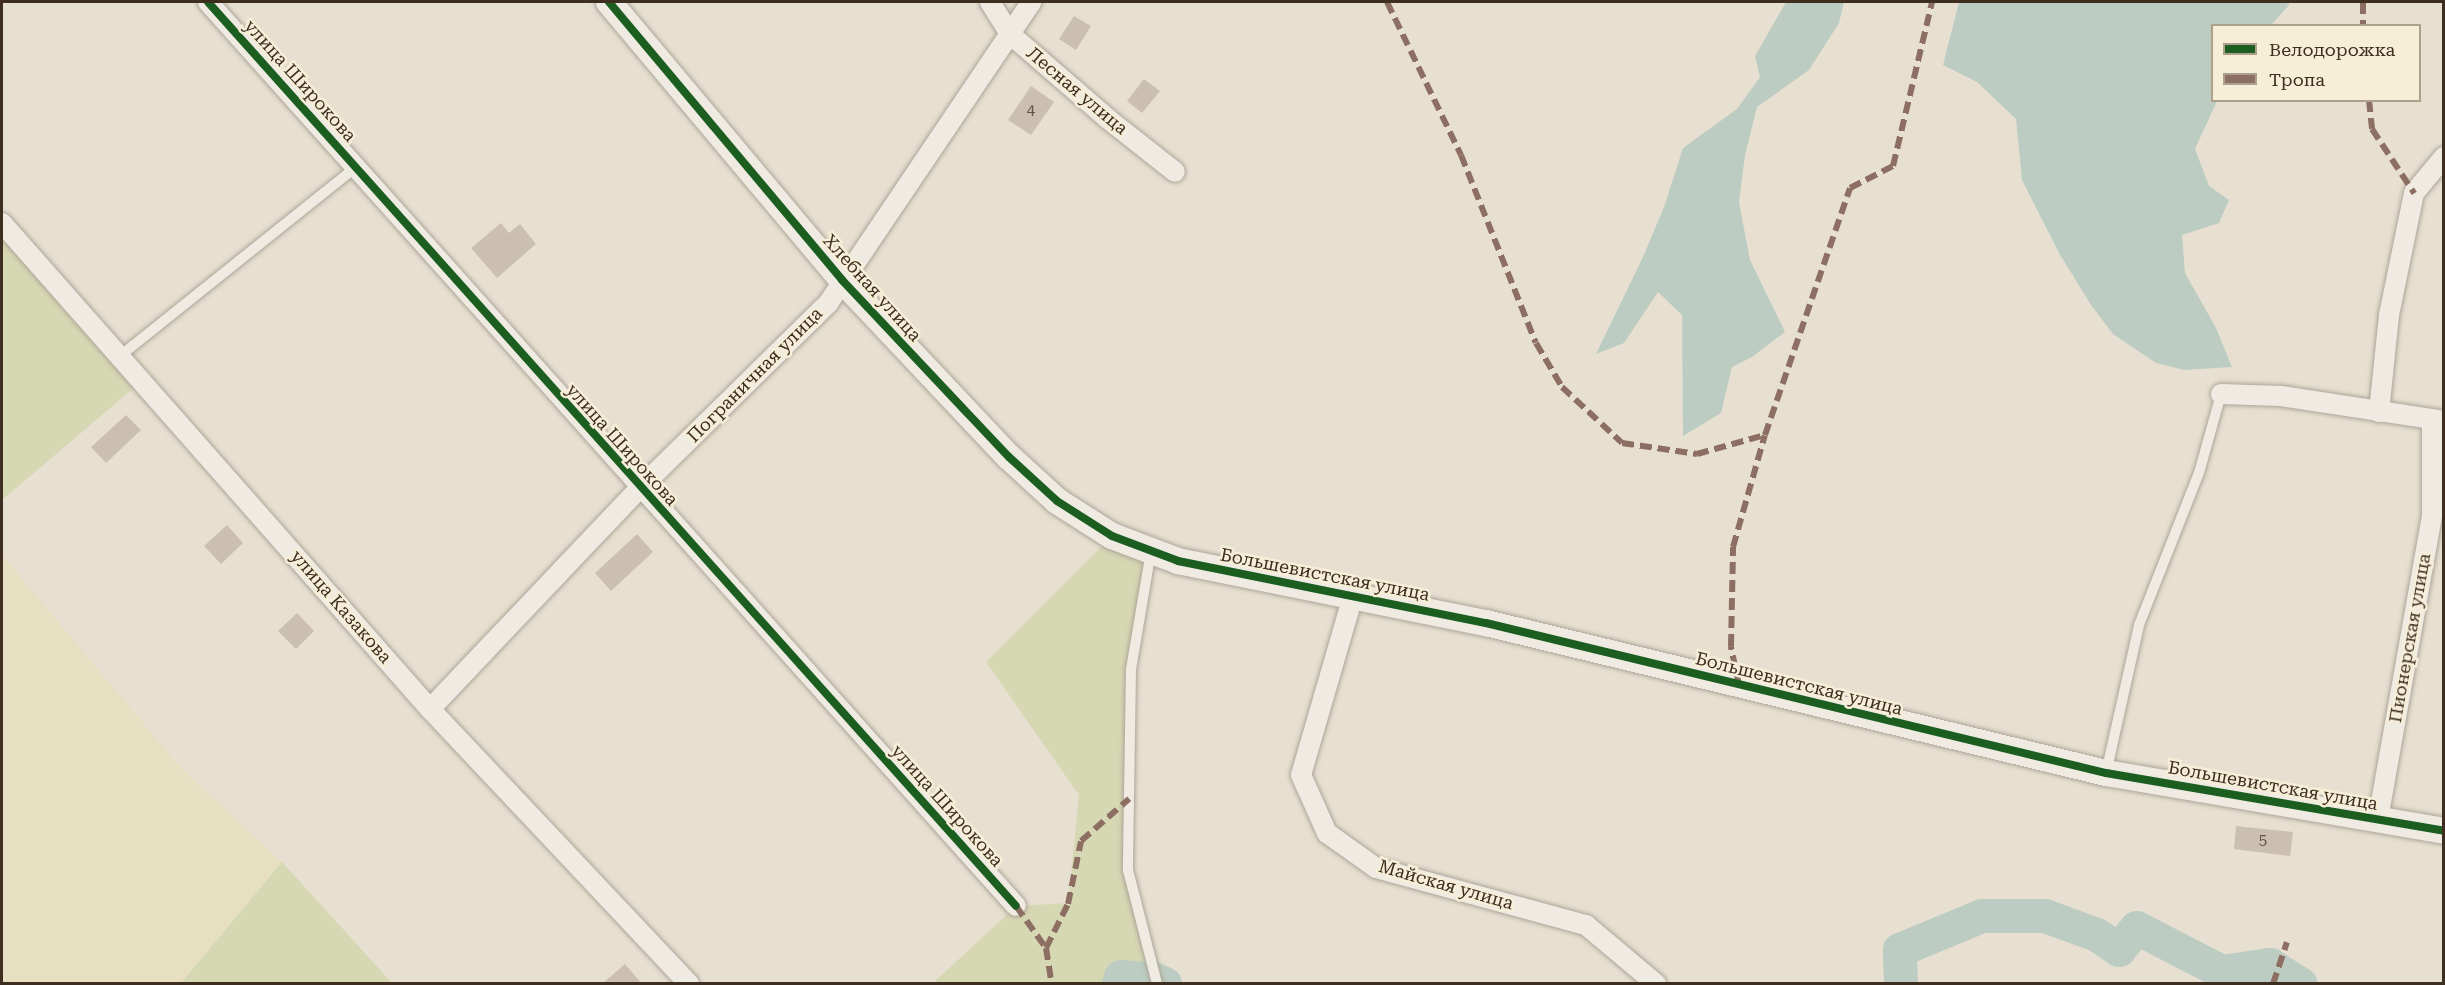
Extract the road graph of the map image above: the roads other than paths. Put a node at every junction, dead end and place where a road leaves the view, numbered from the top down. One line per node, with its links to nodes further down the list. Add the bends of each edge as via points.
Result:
1 (208, 2): 7 (street, улица Широкова)
2 (609, 2): 10 (street, Хлебная улица)
3 (990, 2): 5 (street, Лесная улица)
4 (1031, 2): 5 (street, Пограничная улица)
5 (1010, 34): 8 (street, Лесная улица); 10 (street, Пограничная улица)
6 (2444, 157): 13 (street, via 2414,193 2389,315)
7 (356, 167): 11 (lane); 15 (street, улица Широкова)
8 (1175, 172)
9 (2, 223): 11 (street, улица Казакова)
10 (842, 280): 15 (street, Пограничная улица, via 829,302); 16 (street, Хлебная улица, via 1009,457 1057,501 1112,536)
11 (120, 356): 18 (street, улица Казакова)
12 (2221, 394): 13 (street, via 2281,396); 19 (lane, via 2199,473 2139,625)
13 (2379, 412): 14 (street)
14 (2438, 421): 20 (street, Пионерская улица, via 2432,515)
15 (640, 488): 18 (street, Пограничная улица); 22 (street, улица Широкова)
16 (1151, 551): 17 (street, Большевистская улица, via 1178,561); 24 (lane, via 1131,669 1128,870)
17 (1353, 596): 19 (street, Большевистская улица, via 1497,626); 25 (street, Майская улица, via 1301,775 1328,833 1376,868 1586,925)
18 (430, 709): 23 (street, улица Казакова)
19 (2106, 773): 20 (street, Большевистская улица)
20 (2378, 819): 21 (street, Большевистская улица)
21 (2444, 831)
22 (1016, 906)
23 (689, 984)
24 (1157, 984)
25 (1656, 984)

